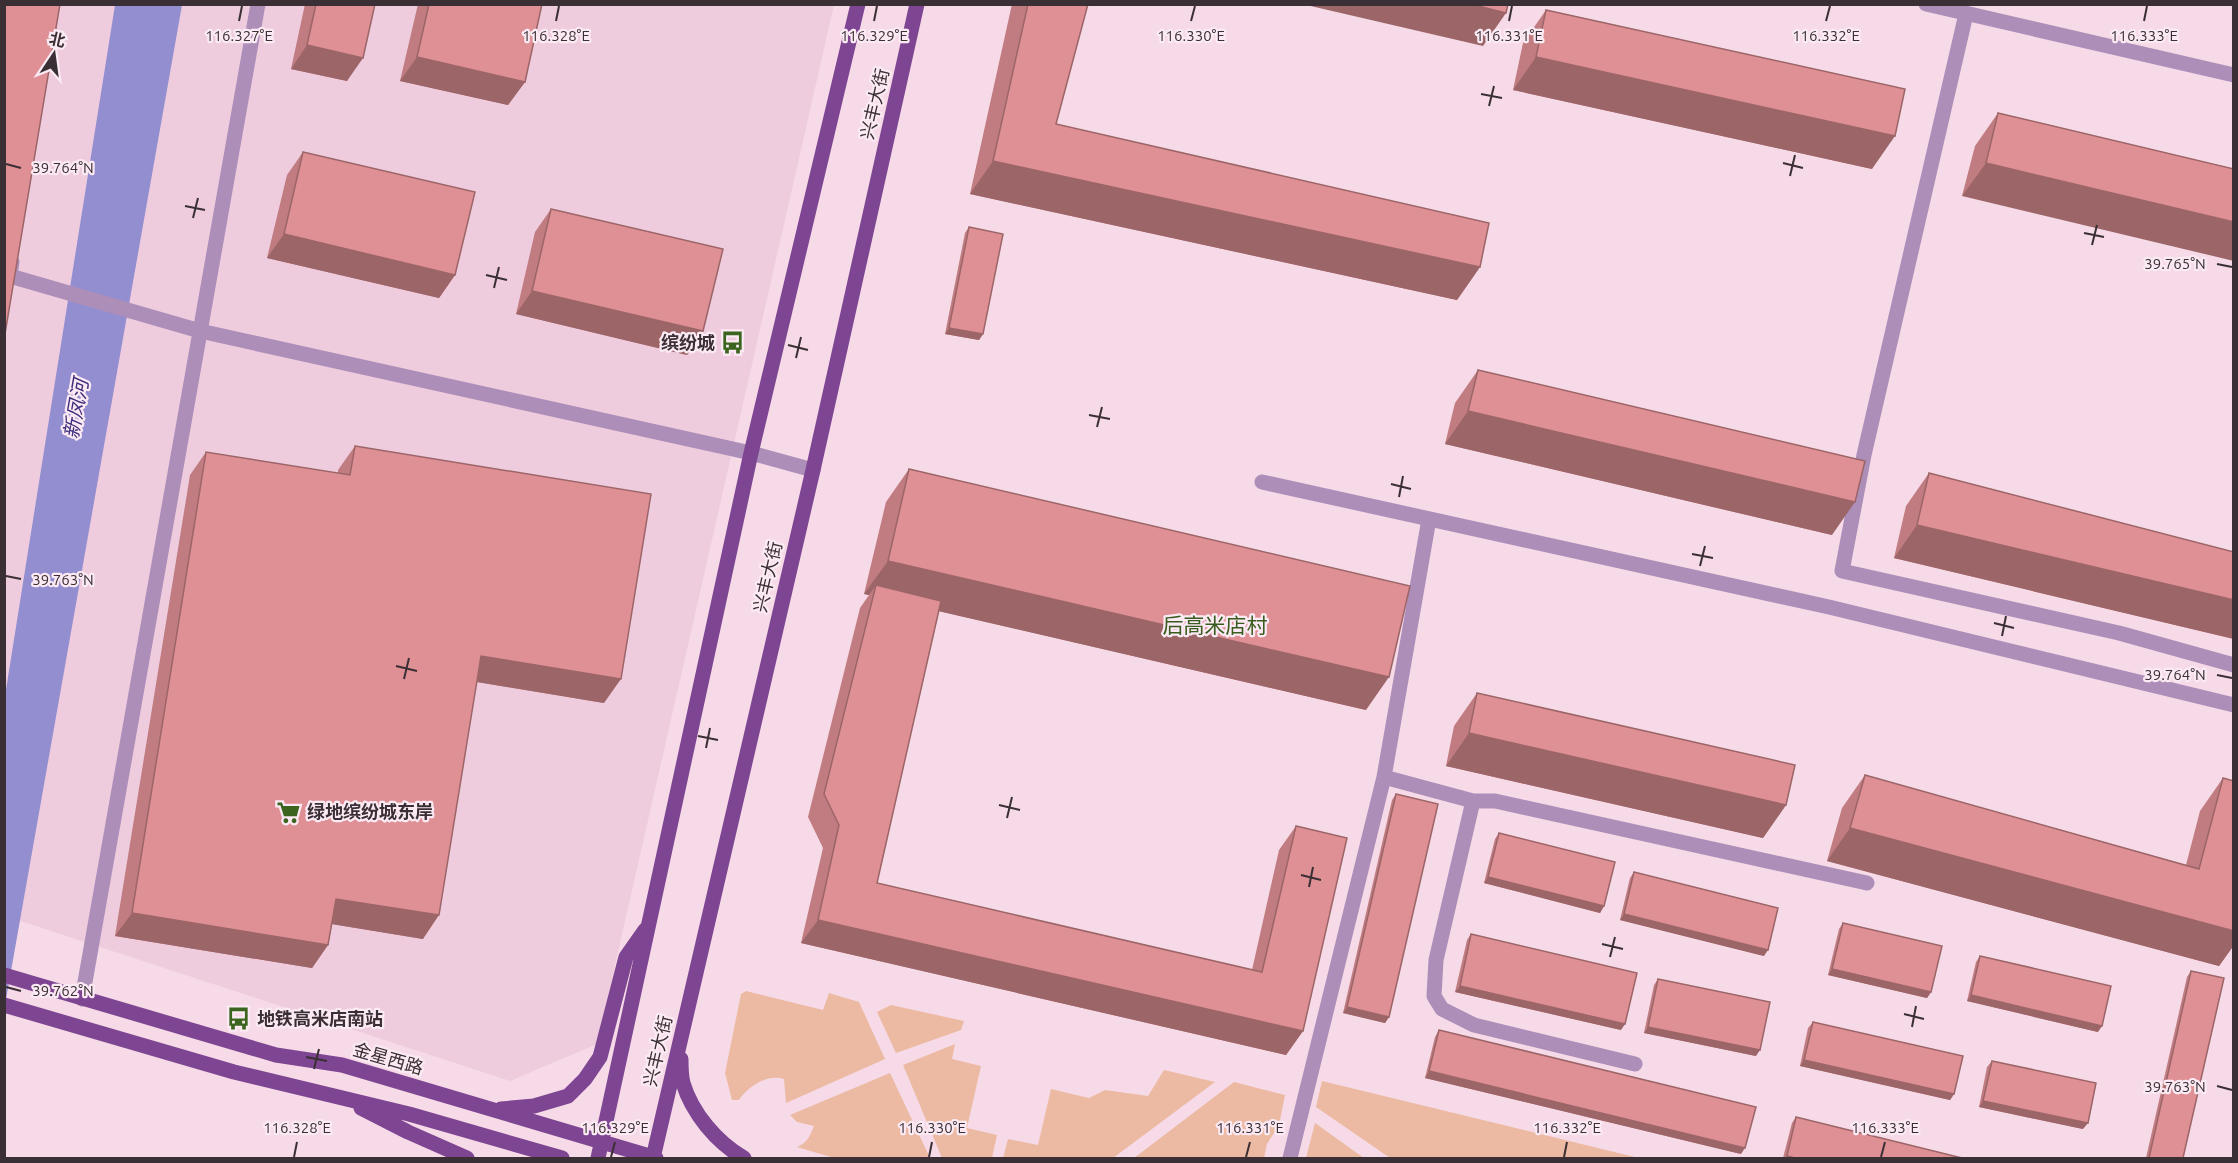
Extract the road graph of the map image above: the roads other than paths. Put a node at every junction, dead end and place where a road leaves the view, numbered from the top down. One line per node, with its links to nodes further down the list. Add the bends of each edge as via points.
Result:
1 (258, 4): 8 (street)
2 (858, 4): 9 (main road, 兴丰大街)
3 (917, 4): 10 (main road, 兴丰大街)
4 (1926, 4): 5 (street)
5 (1966, 14): 6 (street); 13 (street, via 1864,455 1842,571 2119,633)
6 (2234, 75)
7 (14, 252): 8 (street, via 10,276)
8 (200, 332): 9 (street); 20 (street)
9 (751, 453): 10 (street); 18 (main road, 兴丰大街)
10 (813, 470): 22 (main road, 兴丰大街)
11 (1262, 482): 12 (street)
12 (1429, 519): 14 (street, via 1829,607); 15 (street)
13 (2234, 665)
14 (2234, 705)
15 (1384, 777): 16 (street); 32 (street)
16 (1473, 801): 17 (street, via 1495,801); 23 (street, via 1436,960 1434,996 1442,1009 1474,1025)
17 (1868, 884)
18 (650, 923): 25 (main road, via 626,957 600,1057 585,1079 568,1096 534,1106); 26 (main road, 兴丰大街)
19 (4, 975): 20 (main road, 金星西路)
20 (82, 999): 25 (main road, 金星西路, via 276,1056 342,1065)
21 (4, 1005): 24 (main road, via 234,1072)
22 (680, 1043): 30 (main road, 兴丰大街); 31 (main road, via 682,1081 690,1101 711,1131)
23 (1635, 1064)
24 (343, 1099): 27 (main road); 28 (main road)
25 (492, 1110): 26 (main road, 金星西路)
26 (602, 1143): 29 (main road, 兴丰大街); 30 (main road, 金星西路)
27 (467, 1158)
28 (562, 1158)
29 (598, 1158)
30 (654, 1158)
31 (744, 1158)
32 (1290, 1158)

